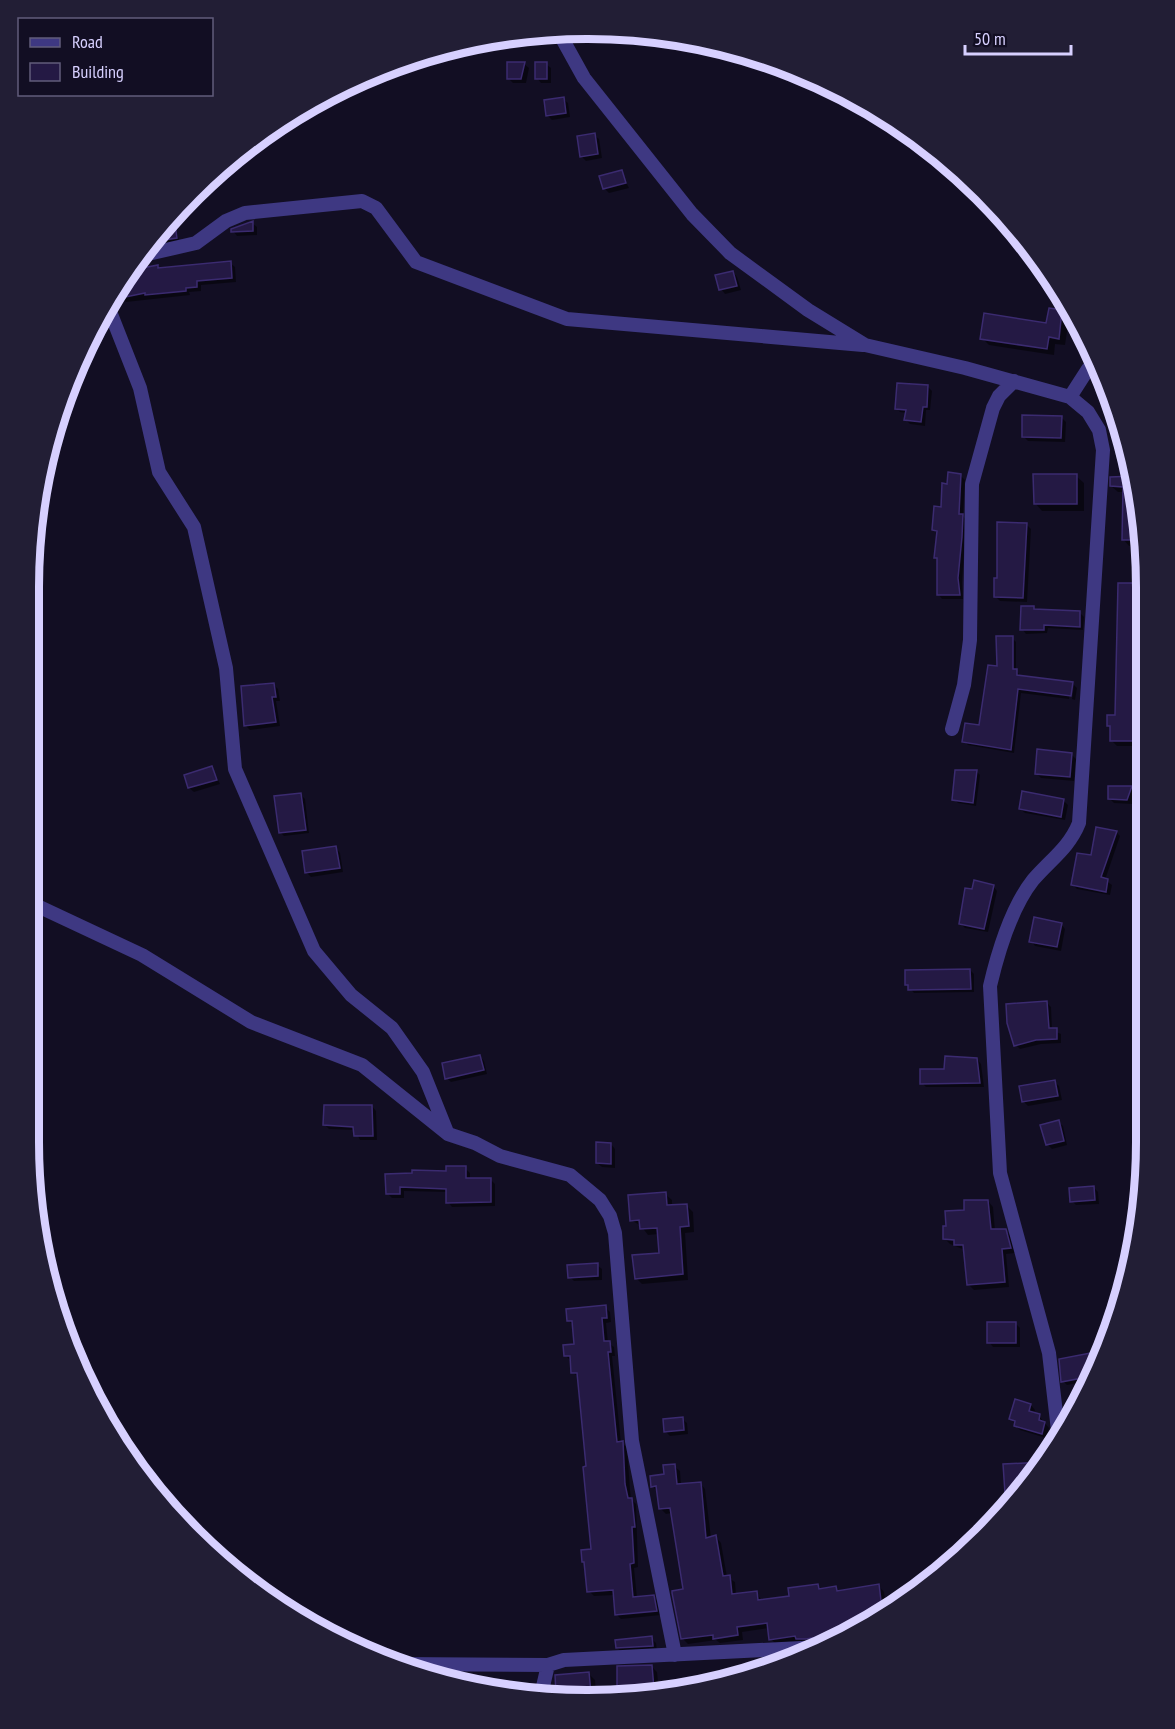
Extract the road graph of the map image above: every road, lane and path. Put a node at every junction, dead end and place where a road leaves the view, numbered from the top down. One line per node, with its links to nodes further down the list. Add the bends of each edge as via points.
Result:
1 (563, 40): 4 (street, via 584,78 712,235 730,253 808,310)
2 (153, 253): 4 (street, via 196,243 235,215 362,201 376,208 416,262 567,319)
3 (111, 315): 10 (street, via 140,388 159,472 194,527 226,668 235,769 314,951 351,995 392,1028 423,1072)
4 (865, 345): 6 (street)
5 (1089, 368): 7 (street)
6 (1014, 381): 7 (street); 8 (street, via 993,408 972,484 970,640)
7 (1070, 397): 11 (street, via 1088,412 1099,430 1103,450 1082,809 1069,845 1033,881 1020,903 990,986 1000,1173 1049,1353)
8 (952, 729)
9 (39, 907): 10 (street, via 142,955 251,1022 362,1065)
10 (448, 1134): 13 (street, via 500,1156 570,1175 586,1186 610,1216 615,1233 632,1442)
11 (1057, 1425)
12 (797, 1648): 13 (street)
13 (675, 1654): 15 (street, via 564,1660)
14 (422, 1664): 15 (street)
15 (548, 1665): 16 (street)
16 (543, 1688)

